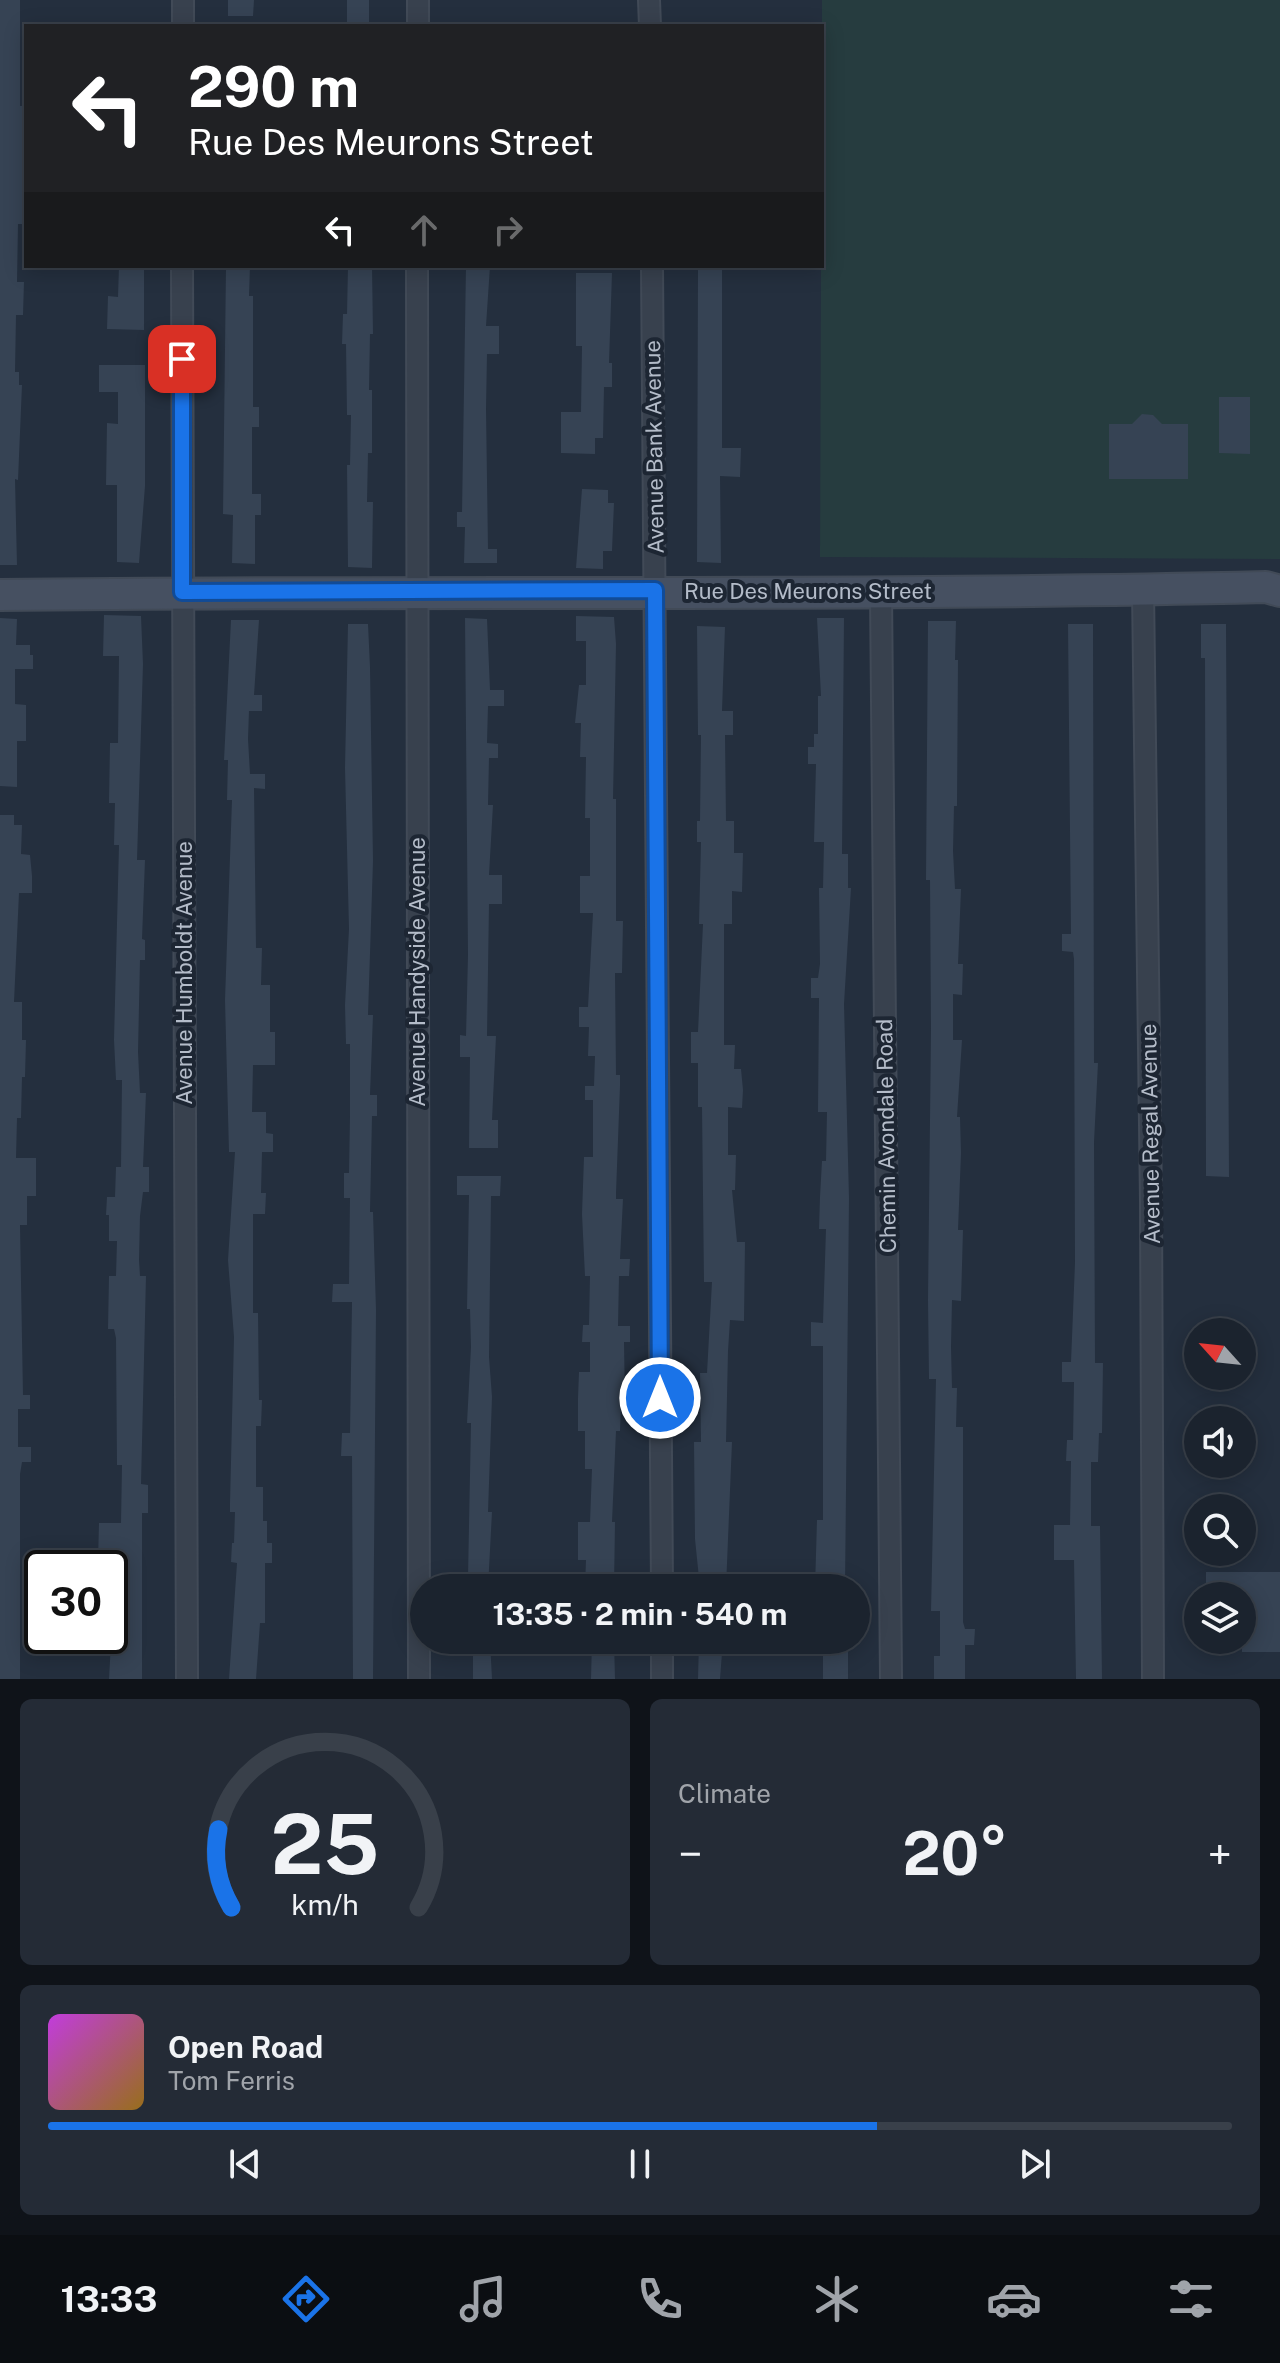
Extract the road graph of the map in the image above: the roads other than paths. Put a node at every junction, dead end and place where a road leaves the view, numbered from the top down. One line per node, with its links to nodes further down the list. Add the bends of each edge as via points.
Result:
1 (183, 0): 4 (street)
2 (418, 0): 5 (street)
3 (649, 0): 6 (street)
4 (183, 24)
5 (418, 24)
6 (650, 24)
7 (182, 268): 13 (street, Avenue Humboldt Avenue)
8 (417, 268): 14 (street, Avenue Handyside Avenue)
9 (652, 268): 10 (street, Avenue Bank Avenue)
10 (655, 590): 14 (street, Rue Des Meurons Street); 15 (street, Rue Des Meurons Street); 17 (street, Avenue Bank Avenue)
11 (1143, 590): 12 (street, Rue Des Meurons Street); 15 (street, Rue Des Meurons Street); 23 (street, Avenue Regal Avenue)
12 (1280, 591)
13 (182, 592): 14 (street, Rue Des Meurons Street); 16 (street, Rue Des Meurons Street); 19 (street, Avenue Humboldt Avenue)
14 (416, 592): 20 (street, Avenue Handyside Avenue)
15 (881, 592): 22 (street, Chemin Avondale Road)
16 (0, 595)
17 (662, 1574)
18 (662, 1654): 21 (street)
19 (187, 1679)
20 (419, 1679)
21 (662, 1679)
22 (891, 1679)
23 (1153, 1679)

